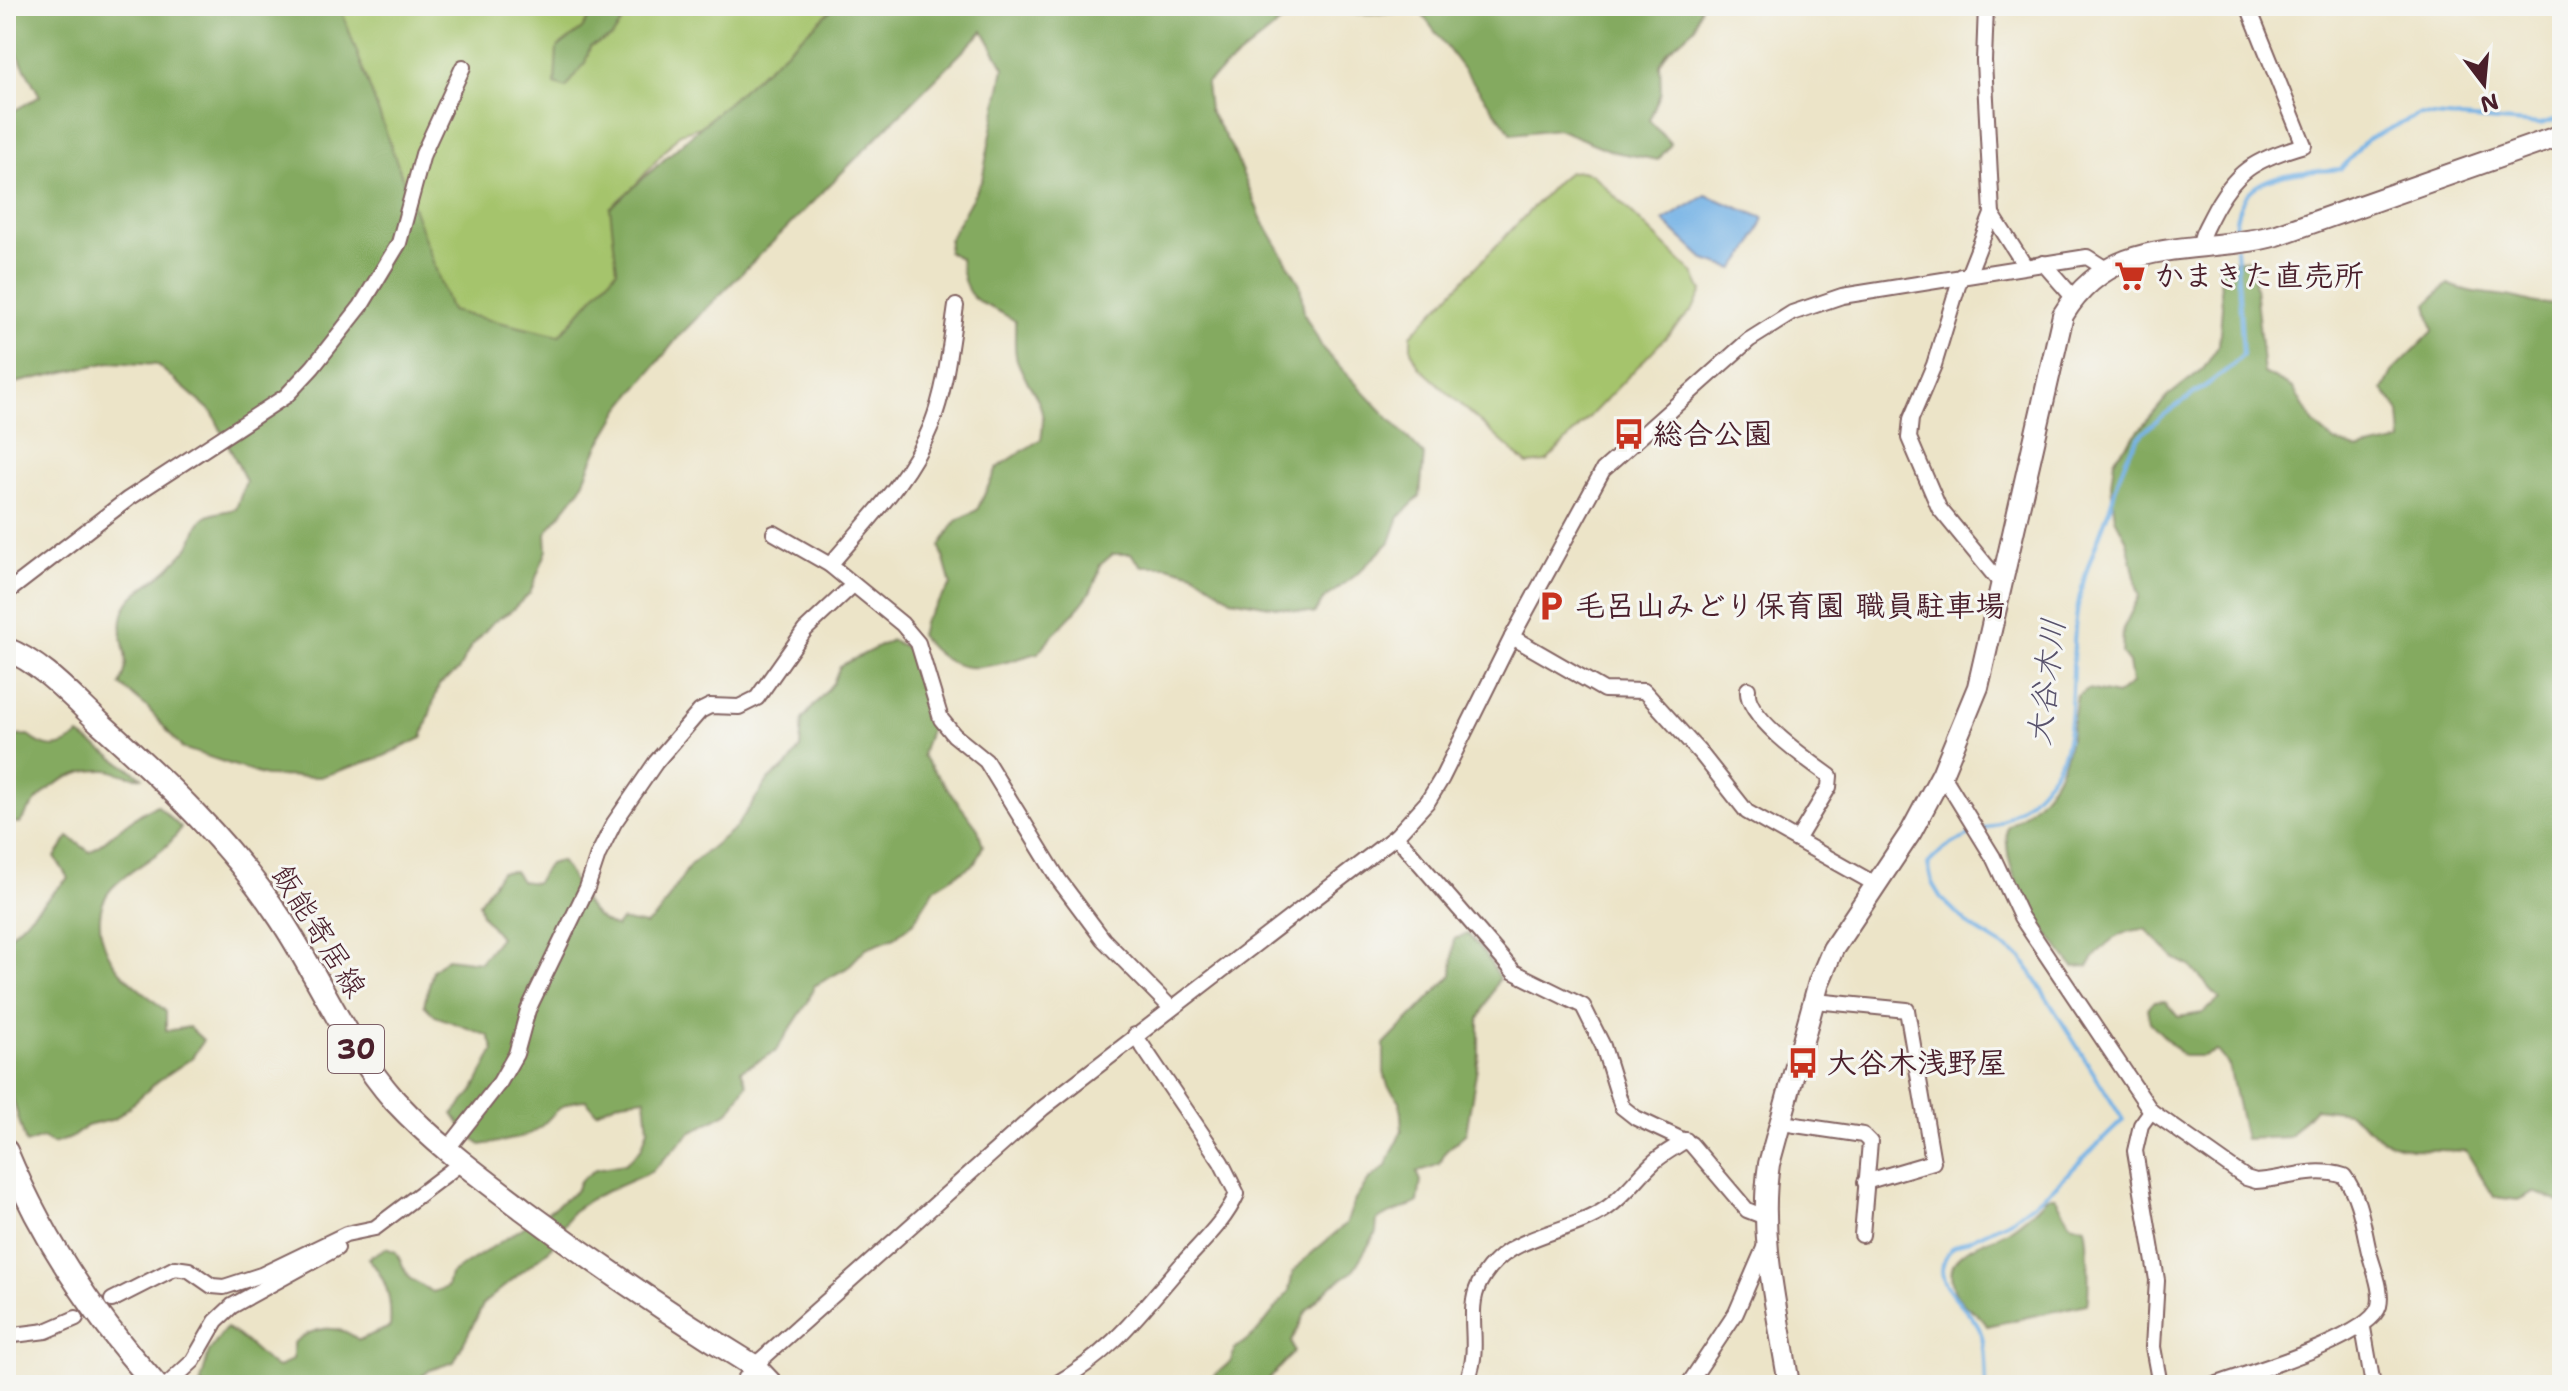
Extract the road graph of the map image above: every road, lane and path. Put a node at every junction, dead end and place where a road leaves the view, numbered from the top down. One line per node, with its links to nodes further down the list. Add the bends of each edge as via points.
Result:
1 (1986, 6): 5 (street)
2 (2248, 6): 6 (street, via 2304,145 2258,161 2236,177 2216,207)
3 (463, 67): 17 (street, via 423,154 399,243 323,355 286,396 128,499)
4 (2562, 135): 6 (main road, via 2302,228 2234,245)
5 (1992, 214): 8 (street); 10 (street)
6 (2200, 247): 9 (main road, via 2140,253)
7 (2043, 263): 8 (street); 9 (street, via 2087,257); 11 (street)
8 (2025, 266): 10 (street)
9 (2106, 269): 11 (main road)
10 (1965, 276): 16 (street, via 1911,419 1909,438 1939,508); 18 (street, via 1818,303 1749,340 1603,470)
11 (2073, 297): 16 (main road, via 2063,315)
12 (956, 306): 14 (street, via 930,429 900,481)
13 (774, 533): 14 (street)
14 (830, 565): 15 (street)
15 (853, 585): 26 (street, via 918,643 941,719 993,772 1059,880 1103,939); 32 (street, via 805,630 757,698 739,707 700,711 656,762 614,823 528,1010 516,1054)
16 (2003, 586): 21 (main road, via 1978,687)
17 (6, 593)
18 (1512, 637): 22 (street, via 1442,778); 23 (street, via 1604,690 1644,691 1736,802)
19 (6, 649): 32 (main road, 飯能寄居線 / 30, via 23,656 75,701 220,840 280,918 370,1068 393,1099)
20 (1748, 689): 23 (street, via 1751,705 1781,738 1830,776 1829,787)
21 (1942, 774): 24 (main road); 28 (street, via 2021,917)
22 (1396, 836): 26 (street); 30 (street, via 1514,972 1583,1006 1603,1046 1622,1107)
23 (1797, 840): 24 (street)
24 (1875, 884): 25 (main road, via 1833,949)
25 (1815, 1001): 29 (main road); 33 (street, via 1907,1010 1933,1162)
26 (1170, 1007): 27 (street)
27 (1135, 1035): 42 (street, via 1043,1108); 47 (street, via 1237,1194 1223,1219 1119,1338 1100,1357)
28 (2151, 1111): 40 (street, via 2256,1181 2315,1170 2344,1176 2354,1191 2380,1295 2377,1311); 51 (street, via 2141,1125 2135,1151 2157,1280 2153,1347)
29 (1782, 1123): 33 (street, via 1863,1135 1870,1142); 34 (main road, via 1769,1164)
30 (1686, 1140): 34 (street, via 1747,1210); 48 (street, via 1654,1162 1607,1208 1521,1242 1491,1265 1474,1299 1476,1345)
31 (6, 1151): 43 (main road, via 62,1262)
32 (454, 1157): 35 (street); 42 (main road, 飯能寄居線 / 30, via 640,1295)
33 (1865, 1182): 36 (street)
34 (1765, 1217): 37 (main road)
35 (375, 1228): 38 (street, via 346,1234 235,1285 212,1286 189,1270 175,1268); 44 (street, via 232,1306 212,1327 193,1361)
36 (1862, 1235)
37 (1767, 1241): 49 (street, via 1736,1313); 50 (main road)
38 (112, 1300)
39 (76, 1318): 41 (street, via 46,1331)
40 (2363, 1328): 52 (street); 53 (street)
41 (6, 1336)
42 (754, 1366): 45 (street); 46 (main road, 飯能寄居線 / 30)
43 (156, 1385)
44 (167, 1385)
45 (741, 1385)
46 (772, 1385)
47 (1054, 1385)
48 (1465, 1385)
49 (1688, 1385)
50 (1789, 1385)
51 (2160, 1385)
52 (2214, 1385)
53 (2373, 1385)

